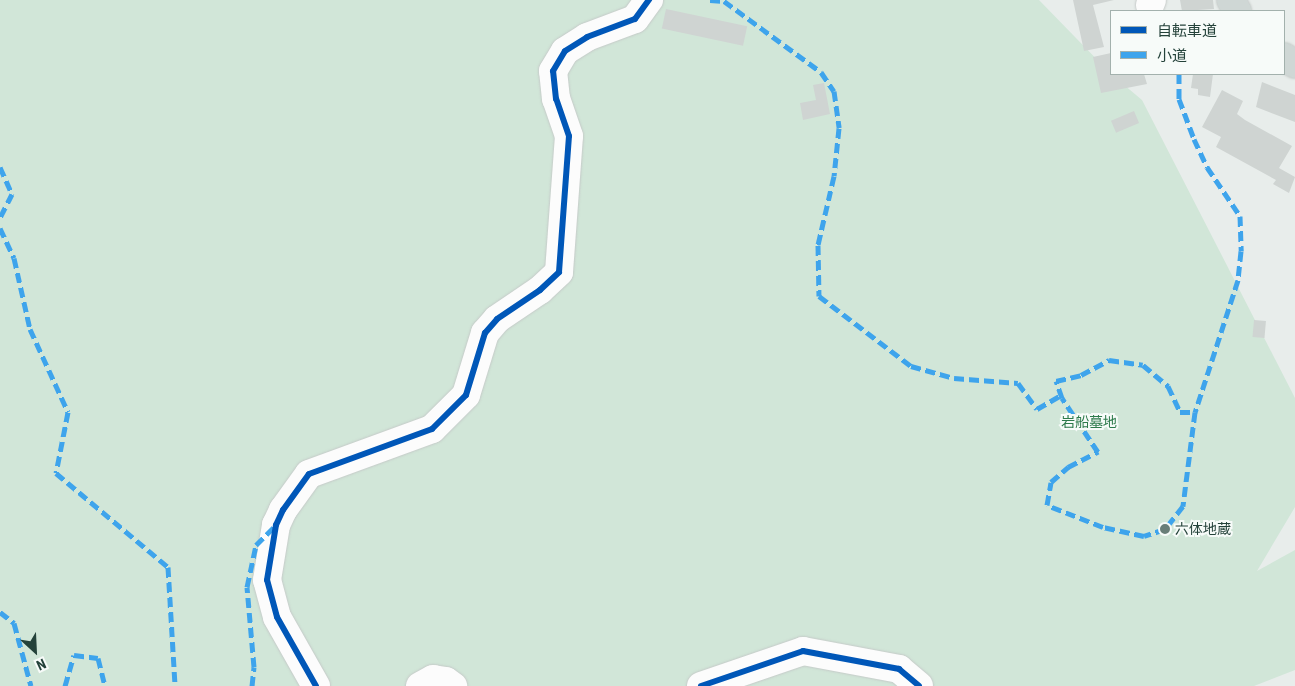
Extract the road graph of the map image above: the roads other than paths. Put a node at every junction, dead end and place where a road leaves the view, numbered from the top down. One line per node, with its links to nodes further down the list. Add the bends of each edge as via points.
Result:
1 (649, 0): 2 (street, via 635,19 587,37 565,51 554,71 556,99 569,136 559,272 540,290 497,319 485,334 466,394 432,429 309,474 283,510 276,525 267,580 277,617)
2 (316, 686)
3 (420, 686): 4 (street, via 433,680 446,680)
4 (453, 686)
5 (701, 686): 6 (street, via 803,651 899,669)
6 (919, 686)

